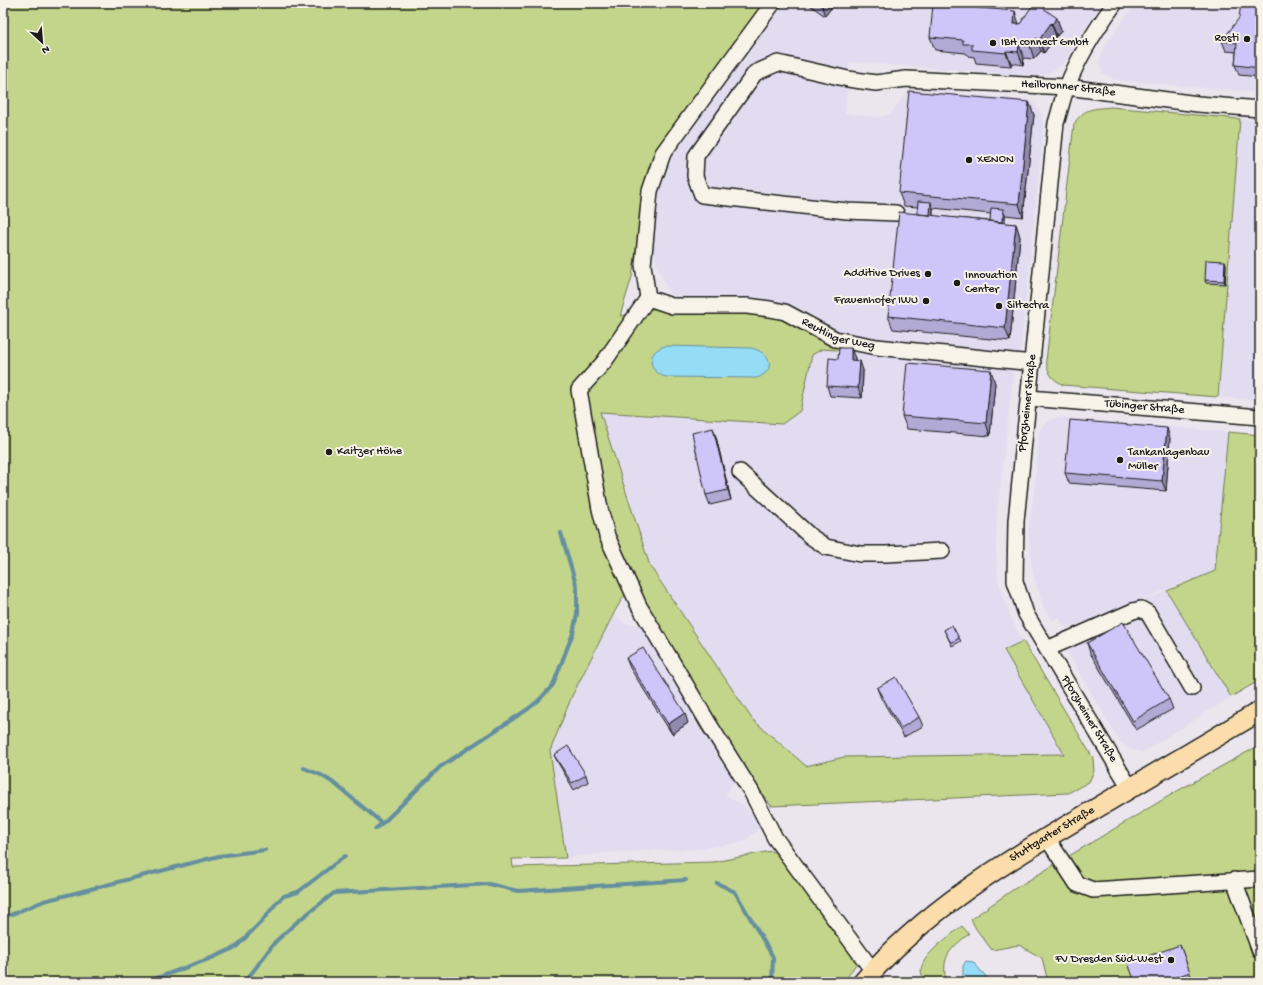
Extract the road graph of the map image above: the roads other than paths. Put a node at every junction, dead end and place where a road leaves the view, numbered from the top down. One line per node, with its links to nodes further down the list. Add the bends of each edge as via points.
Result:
1 (773, 3): 6 (street, via 663,153 650,190 643,265)
2 (1115, 3): 3 (street, Pforzheimer Straße, via 1098,25)
3 (1067, 87): 4 (street, Heilbronner Straße, via 1198,104); 5 (street, Heilbronner Straße, via 906,79 876,82 778,64 755,73 696,156 695,176 702,195 847,211); 7 (street, Pforzheimer Straße, via 1056,123)
4 (1260, 109)
5 (896, 213)
6 (648, 298): 7 (street, Reutlinger Weg, via 672,306 747,306 784,312 835,338 871,346); 20 (street, via 604,362 579,390 607,536 639,606 751,791 776,838)
7 (1033, 363): 8 (street, Pforzheimer Straße)
8 (1029, 398): 9 (street, Tübinger Straße); 12 (street, Pforzheimer Straße, via 1016,521 1015,581 1026,614)
9 (1260, 417)
10 (740, 472): 11 (street, via 810,536 826,546 860,554)
11 (942, 551)
12 (1047, 649): 13 (street, via 1141,609 1148,613); 15 (street, Pforzheimer Straße)
13 (1192, 688)
14 (1260, 711): 15 (main road, Stuttgarter Straße)
15 (1130, 788): 16 (main road, Stuttgarter Straße)
16 (1047, 838): 18 (street, via 1078,884 1093,890); 20 (main road, Stuttgarter Straße, via 954,898 920,925)
17 (1260, 879): 18 (street)
18 (1234, 880): 19 (street)
19 (1260, 951)
20 (868, 976)

